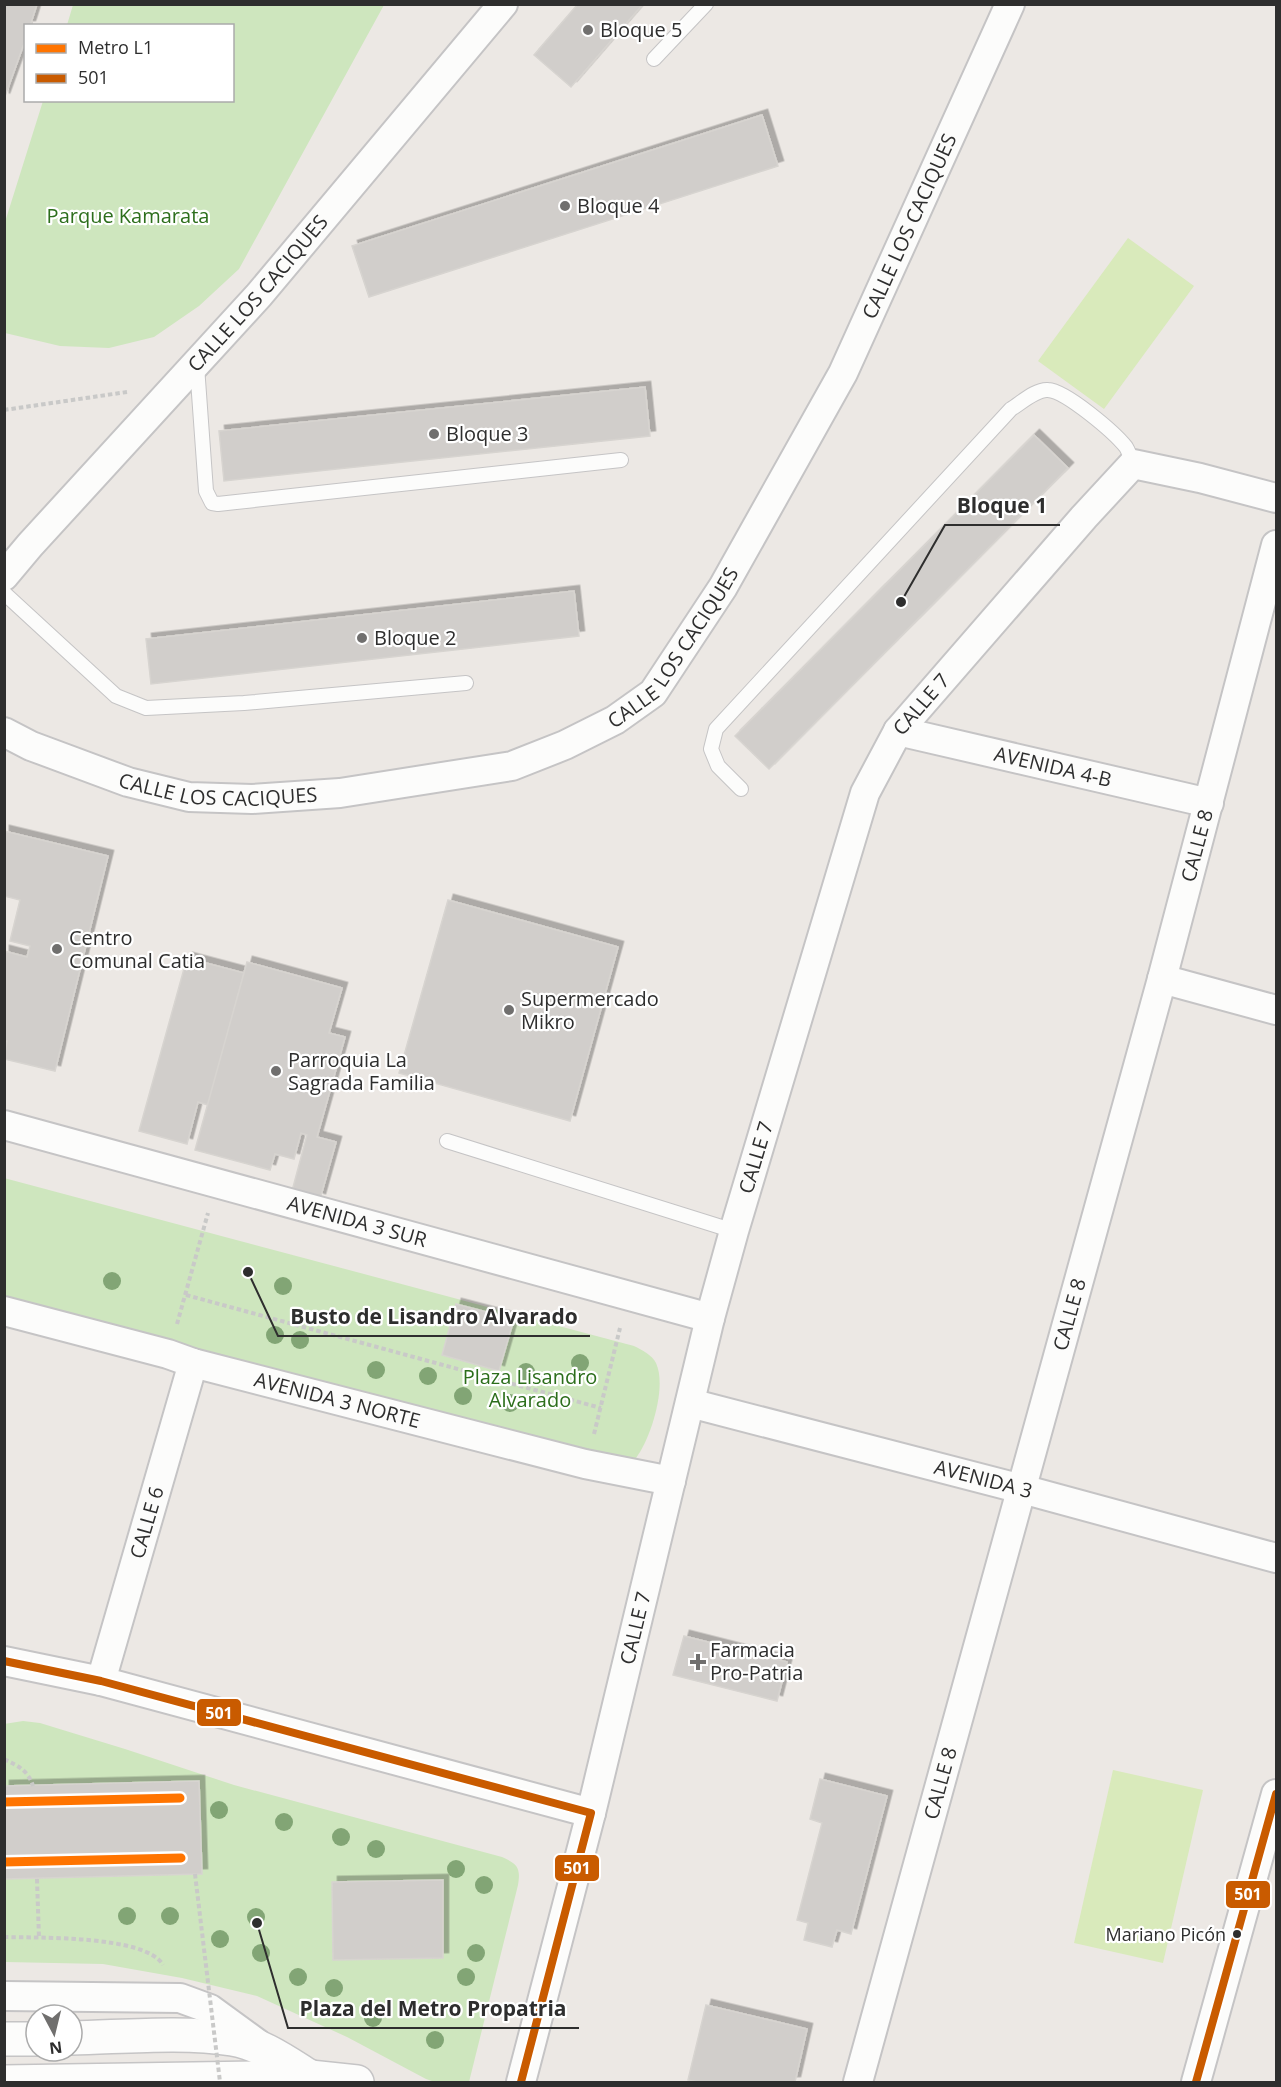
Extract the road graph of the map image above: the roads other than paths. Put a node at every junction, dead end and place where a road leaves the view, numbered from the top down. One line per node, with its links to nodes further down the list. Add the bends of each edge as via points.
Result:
1 (503, 4): 5 (street, CALLE LOS CACIQUES, via 260,296)
2 (706, 4): 4 (lane)
3 (1010, 4): 14 (street, CALLE LOS CACIQUES, via 843,373 723,587 653,693 615,720 512,766 340,793 252,799 189,796 128,782)
4 (654, 59)
5 (196, 364): 6 (lane, via 206,491 212,503); 10 (street, CALLE LOS CACIQUES)
6 (621, 460)
7 (1133, 464): 8 (street); 13 (street, CALLE 7); 15 (lane, via 1127,449 1111,432 1061,394 1046,390 1011,409 716,729 711,749 718,766)
8 (1276, 498)
9 (1276, 545): 16 (street, CALLE 8)
10 (4, 576)
11 (4, 593): 12 (lane, via 116,696 146,708)
12 (466, 683)
13 (898, 730): 16 (street, AVENIDA 4-B); 21 (street, CALLE 7, via 865,793)
14 (4, 732)
15 (741, 789)
16 (1209, 803): 17 (street, CALLE 8)
17 (1162, 979): 18 (street); 27 (street, CALLE 8)
18 (1276, 1011)
19 (4, 1125): 23 (street, AVENIDA 3 SUR)
20 (447, 1141): 21 (lane)
21 (734, 1231): 23 (street, CALLE 7)
22 (4, 1311): 24 (street, AVENIDA 3 NORTE)
23 (710, 1318): 25 (street, CALLE 7)
24 (180, 1358): 26 (street, AVENIDA 3 NORTE, via 585,1464); 30 (street, CALLE 6)
25 (690, 1403): 26 (street, CALLE 7); 27 (street, AVENIDA 3)
26 (671, 1481): 32 (street, CALLE 7)
27 (1022, 1489): 28 (street, AVENIDA 3); 42 (street, CALLE 8)
28 (1276, 1558)
29 (4, 1661): 30 (street)
30 (101, 1681): 32 (street)
31 (1276, 1794): 43 (street)
32 (591, 1813): 41 (street, CALLE 7)
33 (4, 1996): 37 (street, via 180,1998 210,2009)
34 (24, 2038): 36 (main road)
35 (84, 2038): 37 (main road, via 234,2039)
36 (4, 2039)
37 (270, 2052): 38 (main road)
38 (310, 2077): 39 (main road); 40 (main road)
39 (4, 2082)
40 (357, 2082)
41 (521, 2082)
42 (858, 2082)
43 (1196, 2082)

